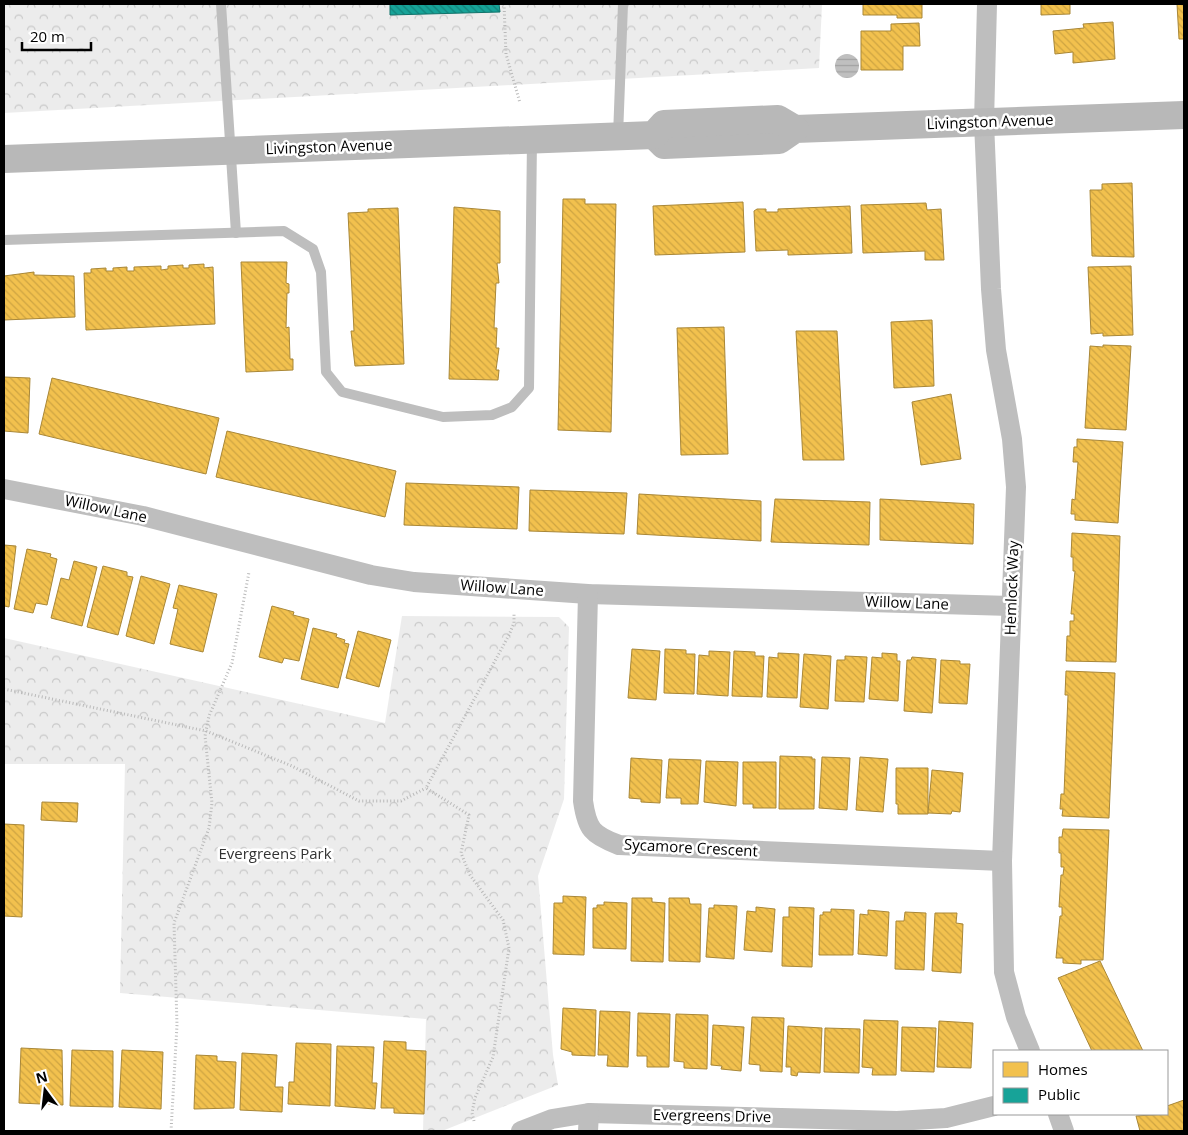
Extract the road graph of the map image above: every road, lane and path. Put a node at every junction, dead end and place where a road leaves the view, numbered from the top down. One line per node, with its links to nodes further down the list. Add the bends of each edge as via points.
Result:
1 (221, 4): 10 (lane)
2 (504, 4): 5 (path, via 506,54)
3 (623, 4): 8 (lane)
4 (987, 4): 7 (street, Hemlock Way)
5 (520, 103)
6 (1184, 115): 7 (main road, Livingston Avenue)
7 (984, 122): 8 (main road, Livingston Avenue, via 795,129 779,140 664,145 654,135); 17 (street, Hemlock Way, via 996,350 1012,439 1016,487)
8 (618, 137): 9 (main road, Livingston Avenue)
9 (532, 140): 10 (main road, Livingston Avenue); 12 (lane, via 529,388 512,407 492,415 443,417 342,392 326,372 320,272 313,249 284,231)
10 (230, 151): 11 (main road, Livingston Avenue); 12 (lane)
11 (4, 159)
12 (236, 233): 13 (lane)
13 (4, 240)
14 (4, 489): 16 (street, Willow Lane, via 143,516 371,575 414,582)
15 (249, 572): 20 (path, via 232,663 209,716)
16 (588, 594): 17 (street, Willow Lane); 22 (street, Sycamore Crescent, via 583,802 586,822 601,838 619,845)
17 (1011, 606): 22 (street, Hemlock Way)
18 (514, 614): 21 (path, via 509,635)
19 (4, 689): 20 (path)
20 (206, 731): 21 (path, via 292,766 359,802 400,801); 28 (path, via 212,803 209,828 174,923 177,1025)
21 (426, 788): 26 (path, via 469,814 461,854 470,875 503,920 507,934 507,962 493,1057 475,1098)
22 (1002, 861): 23 (street, Hemlock Way, via 1004,972 1016,1017)
23 (1030, 1050)
24 (993, 1106): 27 (street, Evergreens Drive, via 946,1118 897,1121)
25 (1058, 1115): 30 (street)
26 (474, 1120)
27 (588, 1122): 29 (street, Evergreens Drive, via 552,1118)
28 (171, 1131)
29 (522, 1131)
30 (1064, 1131)

